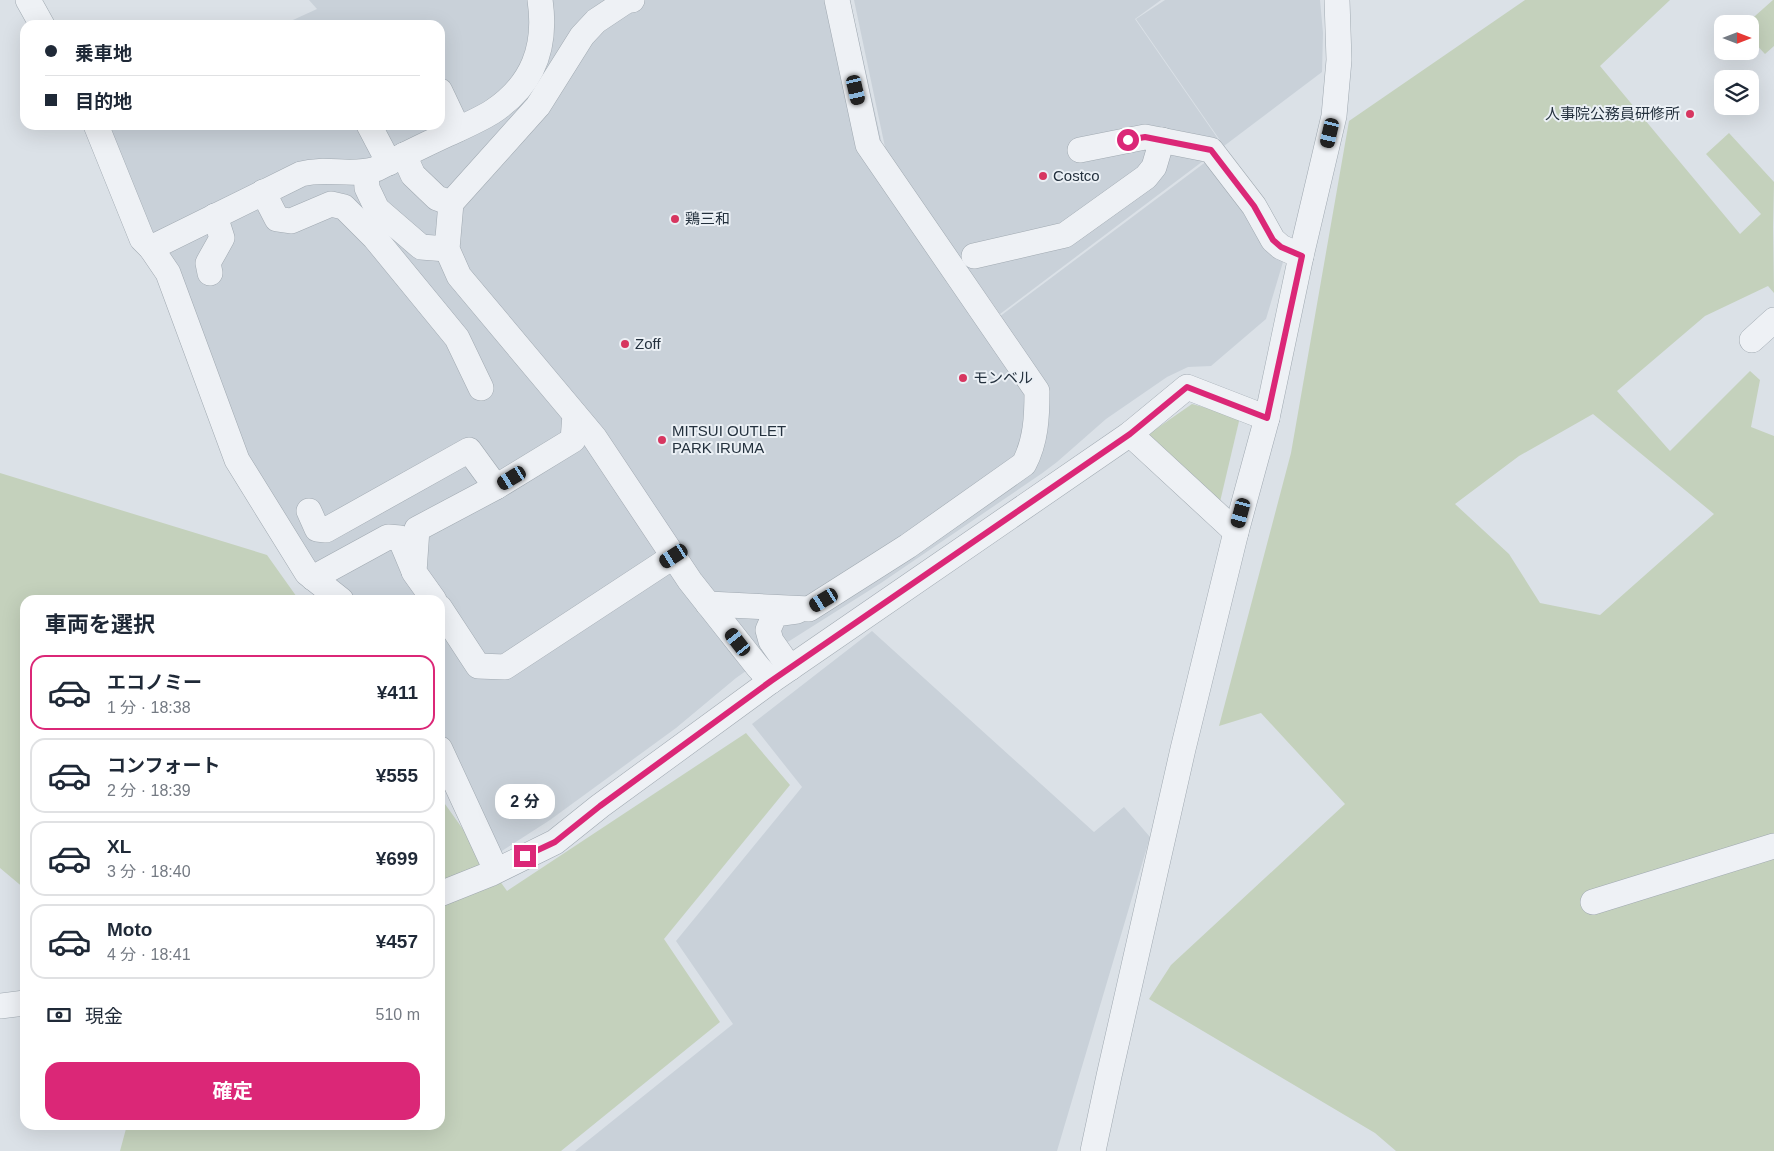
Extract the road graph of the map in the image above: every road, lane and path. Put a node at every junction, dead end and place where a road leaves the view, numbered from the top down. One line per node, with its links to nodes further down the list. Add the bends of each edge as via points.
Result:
1 (28, 0): 6 (street)
2 (540, 0): 8 (street, via 539,54 530,74 502,105)
3 (632, 0): 16 (street, via 596,21 582,36 538,106)
4 (837, 0): 40 (street, via 868,145 1037,391 1037,421 1024,464 908,546)
5 (1337, 0): 21 (street, via 1339,60 1334,116)
6 (39, 20)
7 (445, 102): 8 (street)
8 (458, 129): 13 (street)
9 (98, 130): 18 (street, via 142,239)
10 (373, 130): 13 (street)
11 (1162, 140): 12 (street, via 1145,137); 20 (street, via 1154,166 1146,177 1065,235); 21 (street, via 1211,150 1254,206 1273,240)
12 (1080, 150)
13 (396, 159): 14 (street); 16 (street, via 437,198)
14 (366, 172): 15 (street, via 309,172); 19 (street, via 367,188 377,209 421,247)
15 (263, 192): 17 (street); 25 (street, via 277,219 291,221 331,204 344,207 375,238 457,338)
16 (451, 202): 19 (street)
17 (215, 216): 18 (street); 22 (street, via 222,238 208,263)
18 (151, 248): 36 (street, via 168,273 237,460)
19 (447, 249): 26 (street, via 458,276)
20 (974, 256)
21 (1302, 256): 27 (street)
22 (210, 273)
23 (1774, 320): 24 (street)
24 (1752, 340)
25 (481, 388)
26 (575, 414): 29 (street); 30 (street)
27 (1267, 418): 28 (street, via 1187,387); 33 (street)
28 (1130, 434): 33 (street); 42 (street)
29 (574, 440): 30 (street); 31 (street)
30 (607, 457): 34 (street)
31 (496, 487): 32 (street, via 469,450 326,530 317,529); 35 (street, via 417,529)
32 (309, 511)
33 (1236, 532): 50 (street, via 1183,748)
34 (674, 556): 39 (street); 41 (street, via 505,667 478,666)
35 (414, 572): 36 (street, via 400,538 388,538); 38 (street)
36 (313, 578): 37 (street)
37 (335, 595)
38 (430, 595)
39 (708, 604): 40 (street); 42 (street)
40 (809, 609): 42 (street, via 775,614 768,630)
41 (445, 616)
42 (781, 674): 45 (street, via 555,842)
43 (445, 760): 45 (street)
44 (1774, 846): 47 (street)
45 (496, 870): 46 (street)
46 (445, 892)
47 (1593, 902)
48 (20, 1004): 49 (street)
49 (0, 1006)
50 (1093, 1151)

